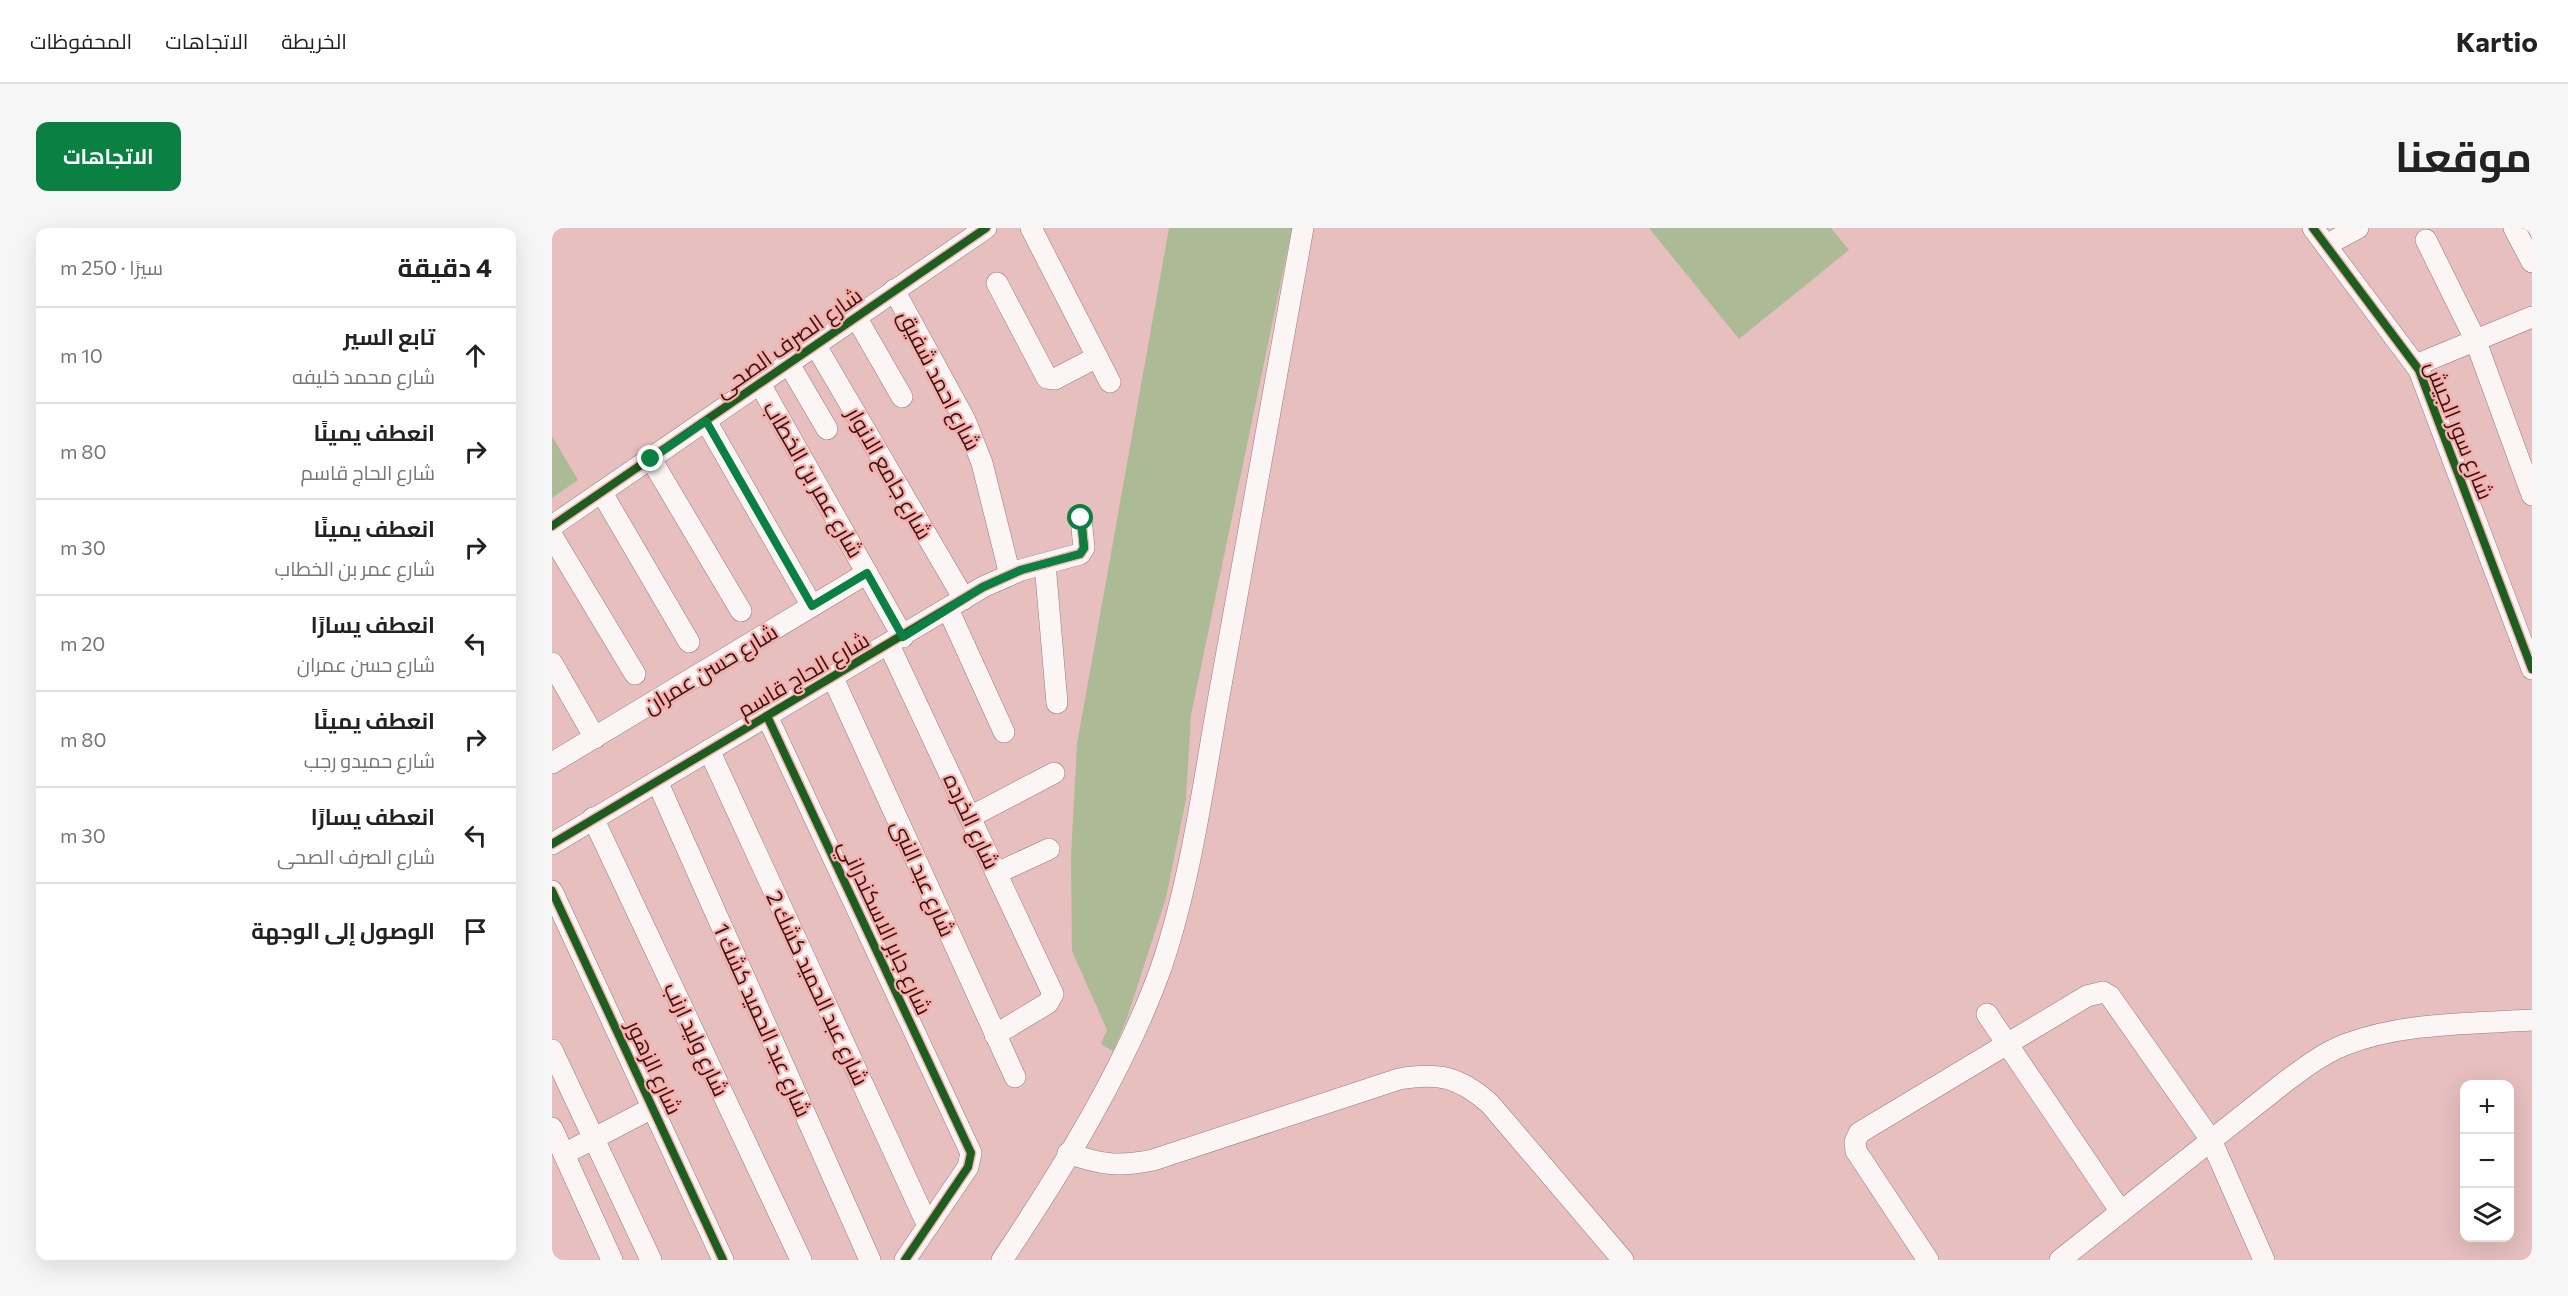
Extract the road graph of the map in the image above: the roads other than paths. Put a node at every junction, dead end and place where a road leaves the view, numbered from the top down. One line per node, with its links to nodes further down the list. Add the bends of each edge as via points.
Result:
1 (986, 228): 11 (street, شارع الصرف الصحى)
2 (1031, 228): 16 (street)
3 (1303, 228): 66 (street, via 1191,850 1176,910 1141,1018)
4 (2313, 228): 8 (street, شارع سور الجيش)
5 (2358, 228): 8 (street)
6 (2514, 228): 9 (street)
7 (2426, 240): 14 (street)
8 (2326, 245): 18 (street, شارع سور الجيش)
9 (2532, 262)
10 (997, 283): 16 (street, via 1047,378 1055,379)
11 (894, 290): 13 (street, شارع الصرف الصحى); 32 (street, شارع احمد شفيق, via 965,420 982,462)
12 (2532, 316): 14 (street)
13 (856, 317): 15 (street, شارع الصرف الصحى); 21 (street)
14 (2475, 339): 18 (street); 26 (street)
15 (816, 346): 17 (street, شارع الصرف الصحى); 33 (street, شارع جامع الانوار)
16 (1097, 357): 19 (street)
17 (789, 364): 20 (street, شارع الصرف الصحى); 23 (street)
18 (2416, 364): 39 (street, شارع سور الجيش)
19 (1110, 382)
20 (760, 384): 22 (street, شارع الصرف الصحى); 31 (street, شارع عمر بن الخطاب)
21 (902, 397)
22 (706, 421): 24 (street, شارع الصرف الصحى); 34 (street)
23 (827, 429)
24 (651, 459): 25 (street, شارع الصرف الصحى); 35 (street)
25 (602, 493): 28 (street, شارع الصرف الصحى); 37 (street)
26 (2532, 495)
27 (1081, 518): 30 (street, شارع الحاج قاسم, via 1084,548 1080,554)
28 (552, 526)
29 (552, 536): 40 (street)
30 (1045, 564): 32 (street, شارع الحاج قاسم); 42 (street)
31 (867, 573): 34 (street, شارع حسن عمران); 36 (street, شارع عمر بن الخطاب)
32 (1010, 575): 33 (street, شارع الحاج قاسم)
33 (956, 604): 36 (street, شارع الحاج قاسم); 44 (street, شارع جامع الانوار)
34 (812, 606): 45 (street, شارع حسن عمران)
35 (741, 611)
36 (896, 641): 41 (street, شارع الحاج قاسم); 50 (street, شارع الخرده)
37 (689, 642)
38 (552, 663): 45 (street)
39 (2532, 669)
40 (634, 674)
41 (833, 678): 43 (street, شارع الحاج قاسم); 58 (street, شارع عبد النبى)
42 (1057, 703)
43 (767, 716): 46 (street, شارع الحاج قاسم); 69 (street, شارع جابر الاسكندراني, via 971,1153 968,1167)
44 (1004, 732)
45 (595, 738): 47 (street, شارع حسن عمران)
46 (709, 750): 49 (street, شارع الحاج قاسم); 69 (street, شارع عبد الحميد كشك 2)
47 (552, 764)
48 (1054, 773): 50 (street)
49 (657, 781): 51 (street, شارع الحاج قاسم); 74 (street, شارع عبد الحميد كشك 1)
50 (970, 817): 54 (street, شارع الخرده)
51 (593, 818): 52 (street, شارع الحاج قاسم); 73 (street, شارع وليد ارنب)
52 (552, 844)
53 (1049, 849): 54 (street)
54 (997, 873): 58 (street, شارع الخرده, via 1053,997)
55 (552, 891): 62 (street, شارع الزهور)
56 (1987, 1014): 59 (street)
57 (2532, 1020): 65 (street, via 2408,1029 2342,1046 2313,1062)
58 (995, 1035): 61 (street, شارع عبد النبى)
59 (2008, 1044): 65 (street, via 2088,996 2103,992 2110,996); 68 (street); 78 (street, via 1867,1128 1856,1142 1856,1151)
60 (552, 1050): 64 (street)
61 (1015, 1077)
62 (654, 1107): 64 (street); 72 (street, شارع الزهور)
63 (552, 1128): 67 (street)
64 (596, 1138): 67 (street); 71 (street)
65 (2211, 1140): 68 (street); 80 (street)
66 (1068, 1153): 76 (street); 77 (street, via 1115,1165 1153,1160 1399,1079 1424,1075 1449,1078 1472,1088 1490,1104)
67 (564, 1154): 70 (street)
68 (2121, 1212): 79 (street)
69 (928, 1226): 75 (street)
70 (612, 1260)
71 (651, 1260)
72 (723, 1260)
73 (801, 1260)
74 (870, 1260)
75 (905, 1260)
76 (1002, 1260)
77 (1623, 1260)
78 (1928, 1260)
79 (2060, 1260)
80 (2264, 1260)

